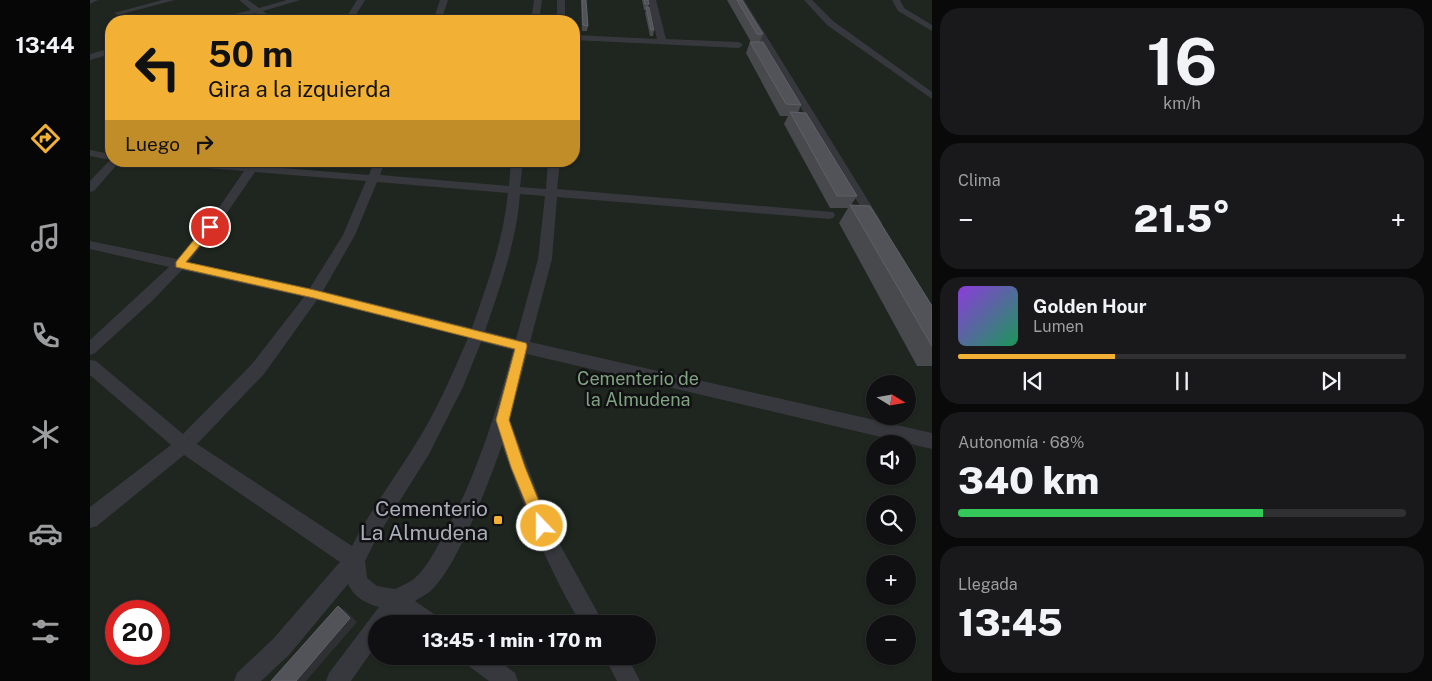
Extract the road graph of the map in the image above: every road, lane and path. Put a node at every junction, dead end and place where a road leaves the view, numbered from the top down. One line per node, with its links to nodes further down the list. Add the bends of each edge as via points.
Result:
1 (94, 0): 13 (lane)
2 (170, 0): 15 (lane)
3 (243, 0): 14 (lane)
4 (296, 0): 14 (lane)
5 (361, 0): 18 (lane)
6 (444, 0): 19 (lane)
7 (538, 0): 20 (lane)
8 (561, 0): 21 (lane)
9 (652, 0): 24 (lane)
10 (740, 0): 42 (lane)
11 (808, 0): 28 (lane, via 830,22)
12 (896, 0): 22 (lane, via 901,9)
13 (90, 2)
14 (257, 11): 16 (lane); 17 (lane)
15 (118, 13)
16 (241, 15)
17 (263, 15)
18 (352, 15)
19 (439, 15)
20 (536, 15)
21 (561, 15)
22 (932, 29)
23 (580, 38): 24 (lane)
24 (662, 42): 25 (lane)
25 (740, 45)
26 (105, 53): 27 (lane)
27 (90, 57)
28 (932, 96)
29 (90, 153): 30 (lane)
30 (105, 156)
31 (109, 167): 38 (lane)
32 (254, 167): 44 (lane, via 221,214)
33 (273, 167): 37 (lane)
34 (378, 167): 37 (lane)
35 (517, 167): 39 (lane)
36 (554, 167): 40 (lane)
37 (374, 178): 39 (lane); 45 (lane, via 348,235)
38 (90, 188)
39 (513, 189): 40 (lane); 46 (lane, via 512,215 503,260)
40 (552, 193): 41 (lane); 47 (lane, via 545,259)
41 (829, 215)
42 (880, 230)
43 (90, 245): 44 (lane)
44 (179, 264): 45 (lane); 48 (lane)
45 (314, 294): 46 (lane); 52 (lane, via 258,369)
46 (477, 334): 47 (lane); 54 (lane, via 455,387 422,450 370,530)
47 (522, 346): 50 (lane); 51 (lane)
48 (90, 349)
49 (90, 366): 52 (lane)
50 (502, 420): 55 (lane, via 462,522 439,564 422,585); 58 (lane, via 542,526 571,590)
51 (932, 441)
52 (184, 445): 53 (lane); 54 (lane)
53 (90, 519)
54 (355, 560): 55 (lane, via 358,584 373,595); 62 (lane, via 281,647)
55 (396, 600): 56 (lane); 57 (lane)
56 (385, 615)
57 (417, 615)
58 (587, 615)
59 (368, 638): 63 (lane)
60 (486, 665): 64 (lane)
61 (619, 665): 65 (lane)
62 (245, 681)
63 (337, 681)
64 (507, 681)
65 (629, 681)

